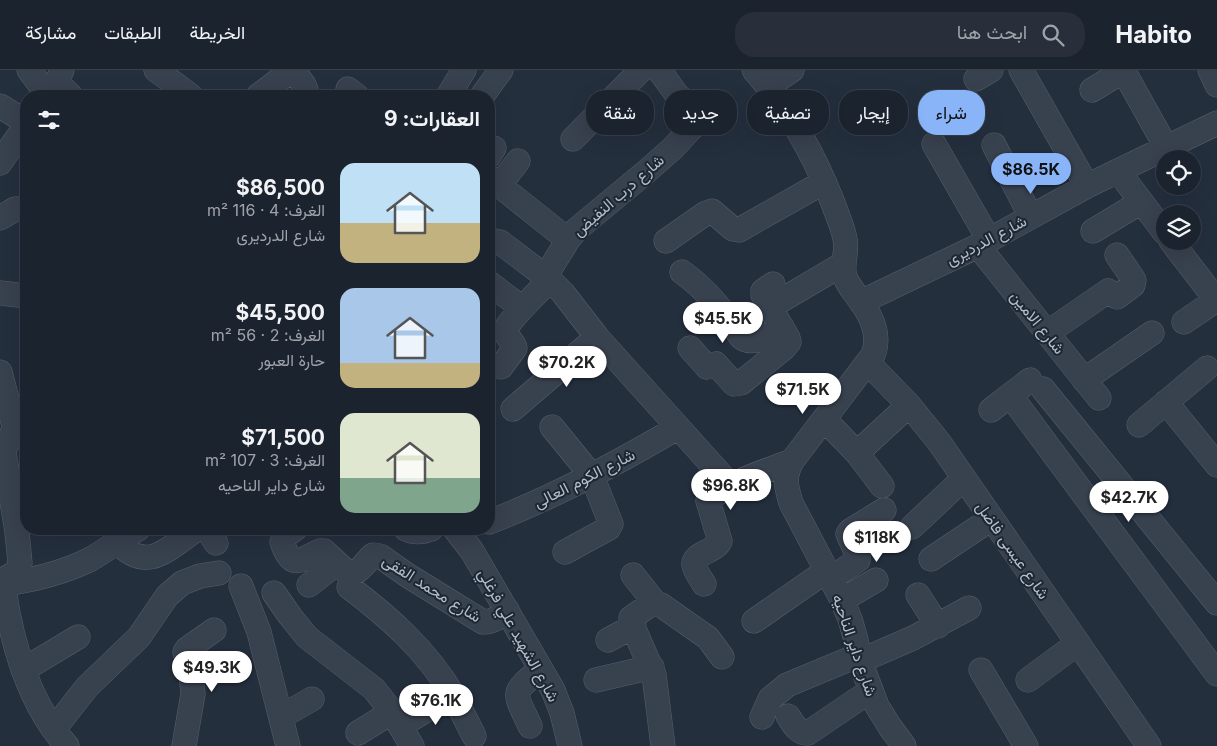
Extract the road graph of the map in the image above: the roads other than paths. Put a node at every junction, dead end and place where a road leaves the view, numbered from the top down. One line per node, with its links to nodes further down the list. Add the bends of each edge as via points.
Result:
1 (29, 70): 14 (street)
2 (156, 70): 15 (street)
3 (292, 70): 16 (street); 17 (street)
4 (464, 70): 18 (street)
5 (501, 70): 19 (street)
6 (641, 70): 25 (street)
7 (659, 70): 42 (street, شارع درب النفيض, via 678,95 697,112 699,120)
8 (792, 70): 12 (street)
9 (1021, 70): 35 (street)
10 (1123, 70): 20 (street); 28 (street)
11 (1210, 70): 13 (street)
12 (761, 78): 34 (street, شارع داير الناحيه, via 792,120)
13 (1217, 85)
14 (57, 88)
15 (183, 90)
16 (266, 90)
17 (306, 90)
18 (444, 90)
19 (486, 90)
20 (1092, 90)
21 (0, 106): 22 (street)
22 (20, 120)
23 (1214, 131): 28 (street, شارع الدرديرى)
24 (20, 133): 30 (street)
25 (573, 139)
26 (934, 144): 45 (street, شارع الامين)
27 (994, 145): 38 (street)
28 (1166, 147): 32 (street, شارع الدرديرى)
29 (518, 161): 31 (street)
30 (0, 163)
31 (495, 170)
32 (1118, 171): 35 (street, شارع الدرديرى); 36 (street)
33 (495, 174): 42 (street)
34 (824, 182): 44 (street, via 740,230 733,229 712,211); 48 (street, شارع داير الناحيه, via 846,241)
35 (1087, 186): 38 (street, شارع الدرديرى)
36 (1141, 202): 40 (street); 41 (street)
37 (20, 209): 39 (street)
38 (1031, 217): 45 (street, شارع الدرديرى)
39 (0, 218)
40 (1156, 221)
41 (1093, 231)
42 (568, 240): 50 (street, شارع درب النفيض)
43 (495, 241): 50 (street)
44 (666, 241)
45 (984, 243): 55 (street, شارع الدرديرى); 60 (street, شارع الامين)
46 (1178, 250): 54 (street)
47 (1117, 255): 60 (street, via 1134,285 1117,297 1108,291)
48 (843, 264): 55 (street, شارع داير الناحيه, via 850,288); 59 (street, via 772,295)
49 (682, 272): 59 (street, via 714,299 746,340 756,340)
50 (547, 279): 56 (street, شارع درب النفيض); 62 (street, via 574,306)
51 (495, 288): 56 (street)
52 (0, 293): 53 (street)
53 (20, 295)
54 (1217, 300): 58 (street)
55 (861, 302): 64 (street, شارع داير الناحيه, via 876,331 876,348)
56 (517, 305): 57 (street); 65 (street, via 506,331 515,348)
57 (495, 322)
58 (1184, 322)
59 (782, 328): 63 (street, via 788,338 787,345 739,384 734,384 716,364 706,367)
60 (1047, 333): 68 (street, شارع الامين)
61 (1152, 333): 68 (street)
62 (597, 337): 73 (street); 78 (street)
63 (690, 348)
64 (868, 363): 72 (street, شارع عيسى فاضل); 75 (street, شارع داير الناحيه)
65 (501, 367)
66 (1207, 368): 71 (street)
67 (0, 372): 79 (street, via 11,414)
68 (1084, 380): 70 (street, شارع الامين)
69 (1010, 395): 74 (street); 114 (street, via 1036,384); 131 (street)
70 (1099, 398)
71 (1166, 402): 76 (street); 82 (street)
72 (909, 405): 80 (street); 85 (street, شارع عيسى فاضل)
73 (513, 409)
74 (991, 410)
75 (824, 419): 80 (street); 81 (street, شارع داير الناحيه)
76 (1139, 426)
77 (552, 427): 84 (street)
78 (677, 428): 84 (street, شارع الكوم العالى); 86 (street)
79 (20, 431): 83 (street, via 5,443)
80 (857, 453): 87 (street)
81 (792, 461): 86 (street); 104 (street, شارع داير الناحيه, via 786,473 791,503)
82 (1217, 465)
83 (4, 467): 91 (street)
84 (592, 476): 89 (street, شارع الكوم العالى, via 545,499); 99 (street, via 611,524)
85 (963, 479): 90 (street, شارع عيسى فاضل); 92 (street)
86 (731, 486): 107 (street, via 708,501 720,541 718,546 695,561 694,566)
87 (882, 486)
88 (884, 510): 104 (street, via 848,534 858,560)
89 (495, 514)
90 (991, 519): 100 (street); 124 (street, شارع عيسى فاضل)
91 (20, 522)
92 (912, 527)
93 (22, 535): 105 (street, via 17,572)
94 (128, 535): 98 (street)
95 (187, 535): 98 (street, via 156,556 146,558 134,556)
96 (286, 535): 101 (street, شارع محمد الفقى, via 282,542 293,560 300,562 320,551)
97 (465, 535): 117 (street, شارع الشهيد علي فرغلي)
98 (117, 542): 105 (street, via 62,572 31,580)
99 (565, 552)
100 (931, 559)
101 (337, 563): 108 (street); 117 (street, شارع محمد الفقى, via 351,574 356,573 373,555 380,556 482,622 490,622)
102 (218, 573): 144 (street, via 182,583 167,596 139,637 87,687)
103 (633, 575): 115 (street)
104 (828, 575): 113 (street, شارع داير الناحيه); 118 (street)
105 (3, 580): 129 (street, via 11,628)
106 (876, 580): 113 (street)
107 (704, 584)
108 (309, 585)
109 (241, 586): 137 (street, via 260,632)
110 (349, 587): 135 (street, via 406,635)
111 (274, 593): 140 (street, via 308,637 374,689)
112 (918, 595): 120 (street)
113 (842, 600): 126 (street, شارع داير الناحيه)
114 (1217, 603)
115 (656, 604): 119 (street, via 650,604 631,618); 125 (street, via 708,638)
116 (969, 608): 120 (street)
117 (507, 610): 128 (street, شارع الشهيد علي فرغلي)
118 (754, 621)
119 (634, 626): 123 (street); 127 (street)
120 (938, 626): 126 (street)
121 (214, 630): 145 (street, via 185,652 193,694)
122 (78, 637): 129 (street)
123 (608, 640)
124 (1078, 642): 133 (street); 152 (street, شارع عيسى فاضل)
125 (722, 657)
126 (860, 658): 134 (street, شارع داير الناحيه); 139 (street, via 787,685 770,699)
127 (652, 667): 132 (street); 149 (street)
128 (541, 669): 141 (street, via 521,685 518,692 517,698); 148 (street, شارع الشهيد علي فرغلي, via 562,713)
129 (24, 670): 144 (street)
130 (981, 670): 151 (street)
131 (1217, 674)
132 (596, 680)
133 (1028, 680)
134 (870, 690): 138 (street, via 808,733 799,731); 150 (street, شارع داير الناحيه)
135 (452, 694): 140 (street); 143 (street)
136 (312, 699): 137 (street)
137 (280, 714): 146 (street)
138 (788, 716)
139 (762, 717)
140 (396, 719): 142 (street); 147 (street)
141 (530, 726)
142 (358, 733)
143 (474, 736)
144 (58, 740)
145 (184, 746)
146 (288, 746)
147 (412, 746)
148 (570, 746)
149 (663, 746)
150 (904, 746)
151 (1026, 746)
152 (1149, 746)

